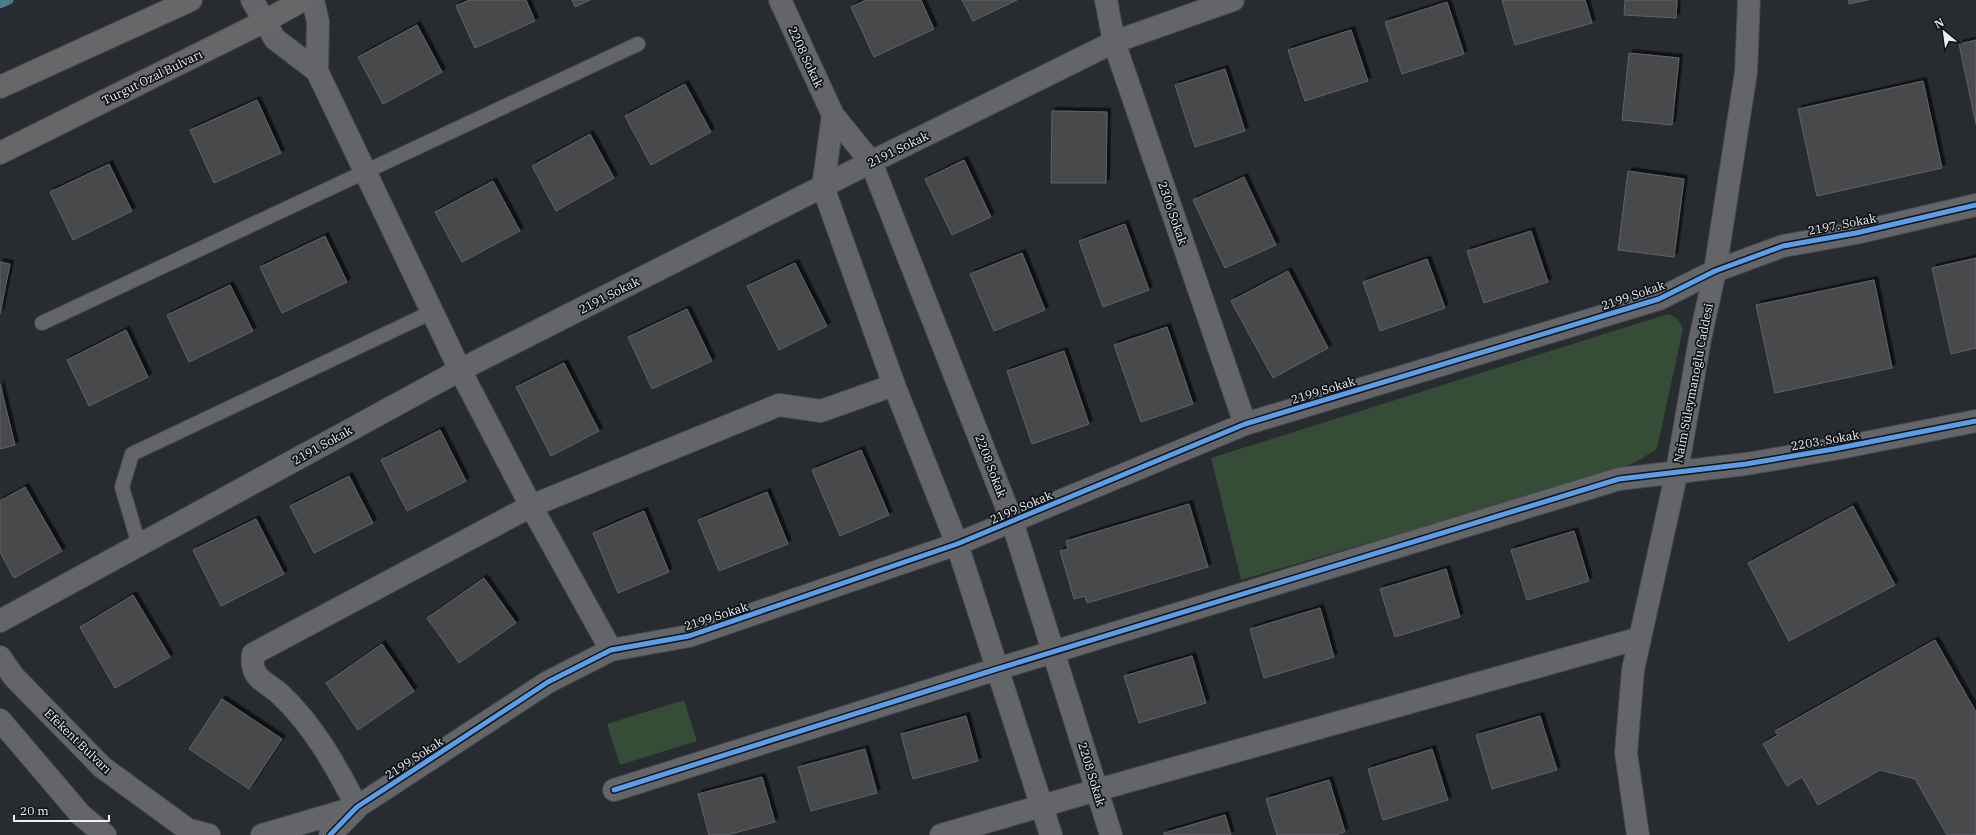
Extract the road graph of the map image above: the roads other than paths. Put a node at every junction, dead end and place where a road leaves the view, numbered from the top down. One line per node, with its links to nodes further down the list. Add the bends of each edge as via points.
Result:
1 (191, 0): 13 (main road)
2 (252, 0): 9 (street)
3 (303, 0): 9 (main road, Turgut Ozal Bulvarı)
4 (313, 0): 12 (street, via 318,22)
5 (780, 0): 14 (street, 2208 Sokak)
6 (1106, 0): 10 (street, 2306 Sokak)
7 (1233, 0): 10 (street, 2191 Sokak)
8 (1749, 0): 20 (street, Naim Süleymanoğlu Caddesi, via 1746,72)
9 (265, 22): 12 (street, via 275,38); 15 (main road, Turgut Ozal Bulvarı)
10 (1114, 42): 16 (street, 2191 Sokak); 26 (street, 2306 Sokak)
11 (638, 44): 17 (lane)
12 (317, 70): 17 (street)
13 (0, 87)
14 (833, 115): 16 (street, 2208 Sokak); 18 (street)
15 (0, 153)
16 (871, 162): 18 (street, 2191 Sokak); 29 (street, 2208 Sokak)
17 (367, 172): 21 (street); 22 (lane)
18 (823, 186): 23 (street, 2191 Sokak); 24 (street)
19 (1976, 205): 20 (street, 2197. Sokak, via 1856,233 1783,246)
20 (1715, 271): 26 (street, 2199 Sokak, via 1659,299); 27 (street, Naim Süleymanoğlu Caddesi, via 1700,339)
21 (432, 312): 23 (street); 31 (lane, via 132,454 122,487)
22 (42, 323)
23 (460, 370): 28 (street); 31 (street, 2191 Sokak)
24 (894, 385): 28 (street, via 821,412 780,405); 30 (street)
25 (1976, 421): 27 (street, 2203. Sokak, via 1746,464)
26 (1245, 424): 29 (street, 2199 Sokak)
27 (1677, 471): 33 (street, Naim Süleymanoğlu Caddesi); 35 (street, 2203. Sokak, via 1619,479)
28 (531, 506): 34 (street); 42 (street, via 253,654 252,665 259,679 279,693 305,721 333,761)
29 (1012, 521): 30 (street, 2199 Sokak); 35 (street, 2208 Sokak)
30 (957, 544): 34 (street, 2199 Sokak, via 689,636); 37 (street)
31 (139, 545): 32 (street, 2191 Sokak)
32 (0, 621)
33 (1640, 638): 40 (street); 43 (street, Naim Süleymanoğlu Caddesi, via 1633,670 1626,753)
34 (611, 650): 42 (street, 2199 Sokak, via 548,682)
35 (1054, 651): 37 (street, 2203. Sokak); 40 (street, 2208 Sokak)
36 (0, 657): 45 (street, Efekent Bulvarı, via 14,677 102,767 187,829)
37 (997, 669): 39 (street, 2203. Sokak); 41 (street)
38 (0, 720): 44 (street, via 81,815)
39 (614, 790)
40 (1097, 790): 41 (street); 50 (street, 2208 Sokak)
41 (1041, 805): 48 (street); 49 (street)
42 (357, 807): 46 (street); 47 (street)
43 (1633, 834)
44 (105, 835)
45 (209, 835)
46 (262, 835)
47 (330, 835)
48 (941, 835)
49 (1051, 835)
50 (1111, 835)

